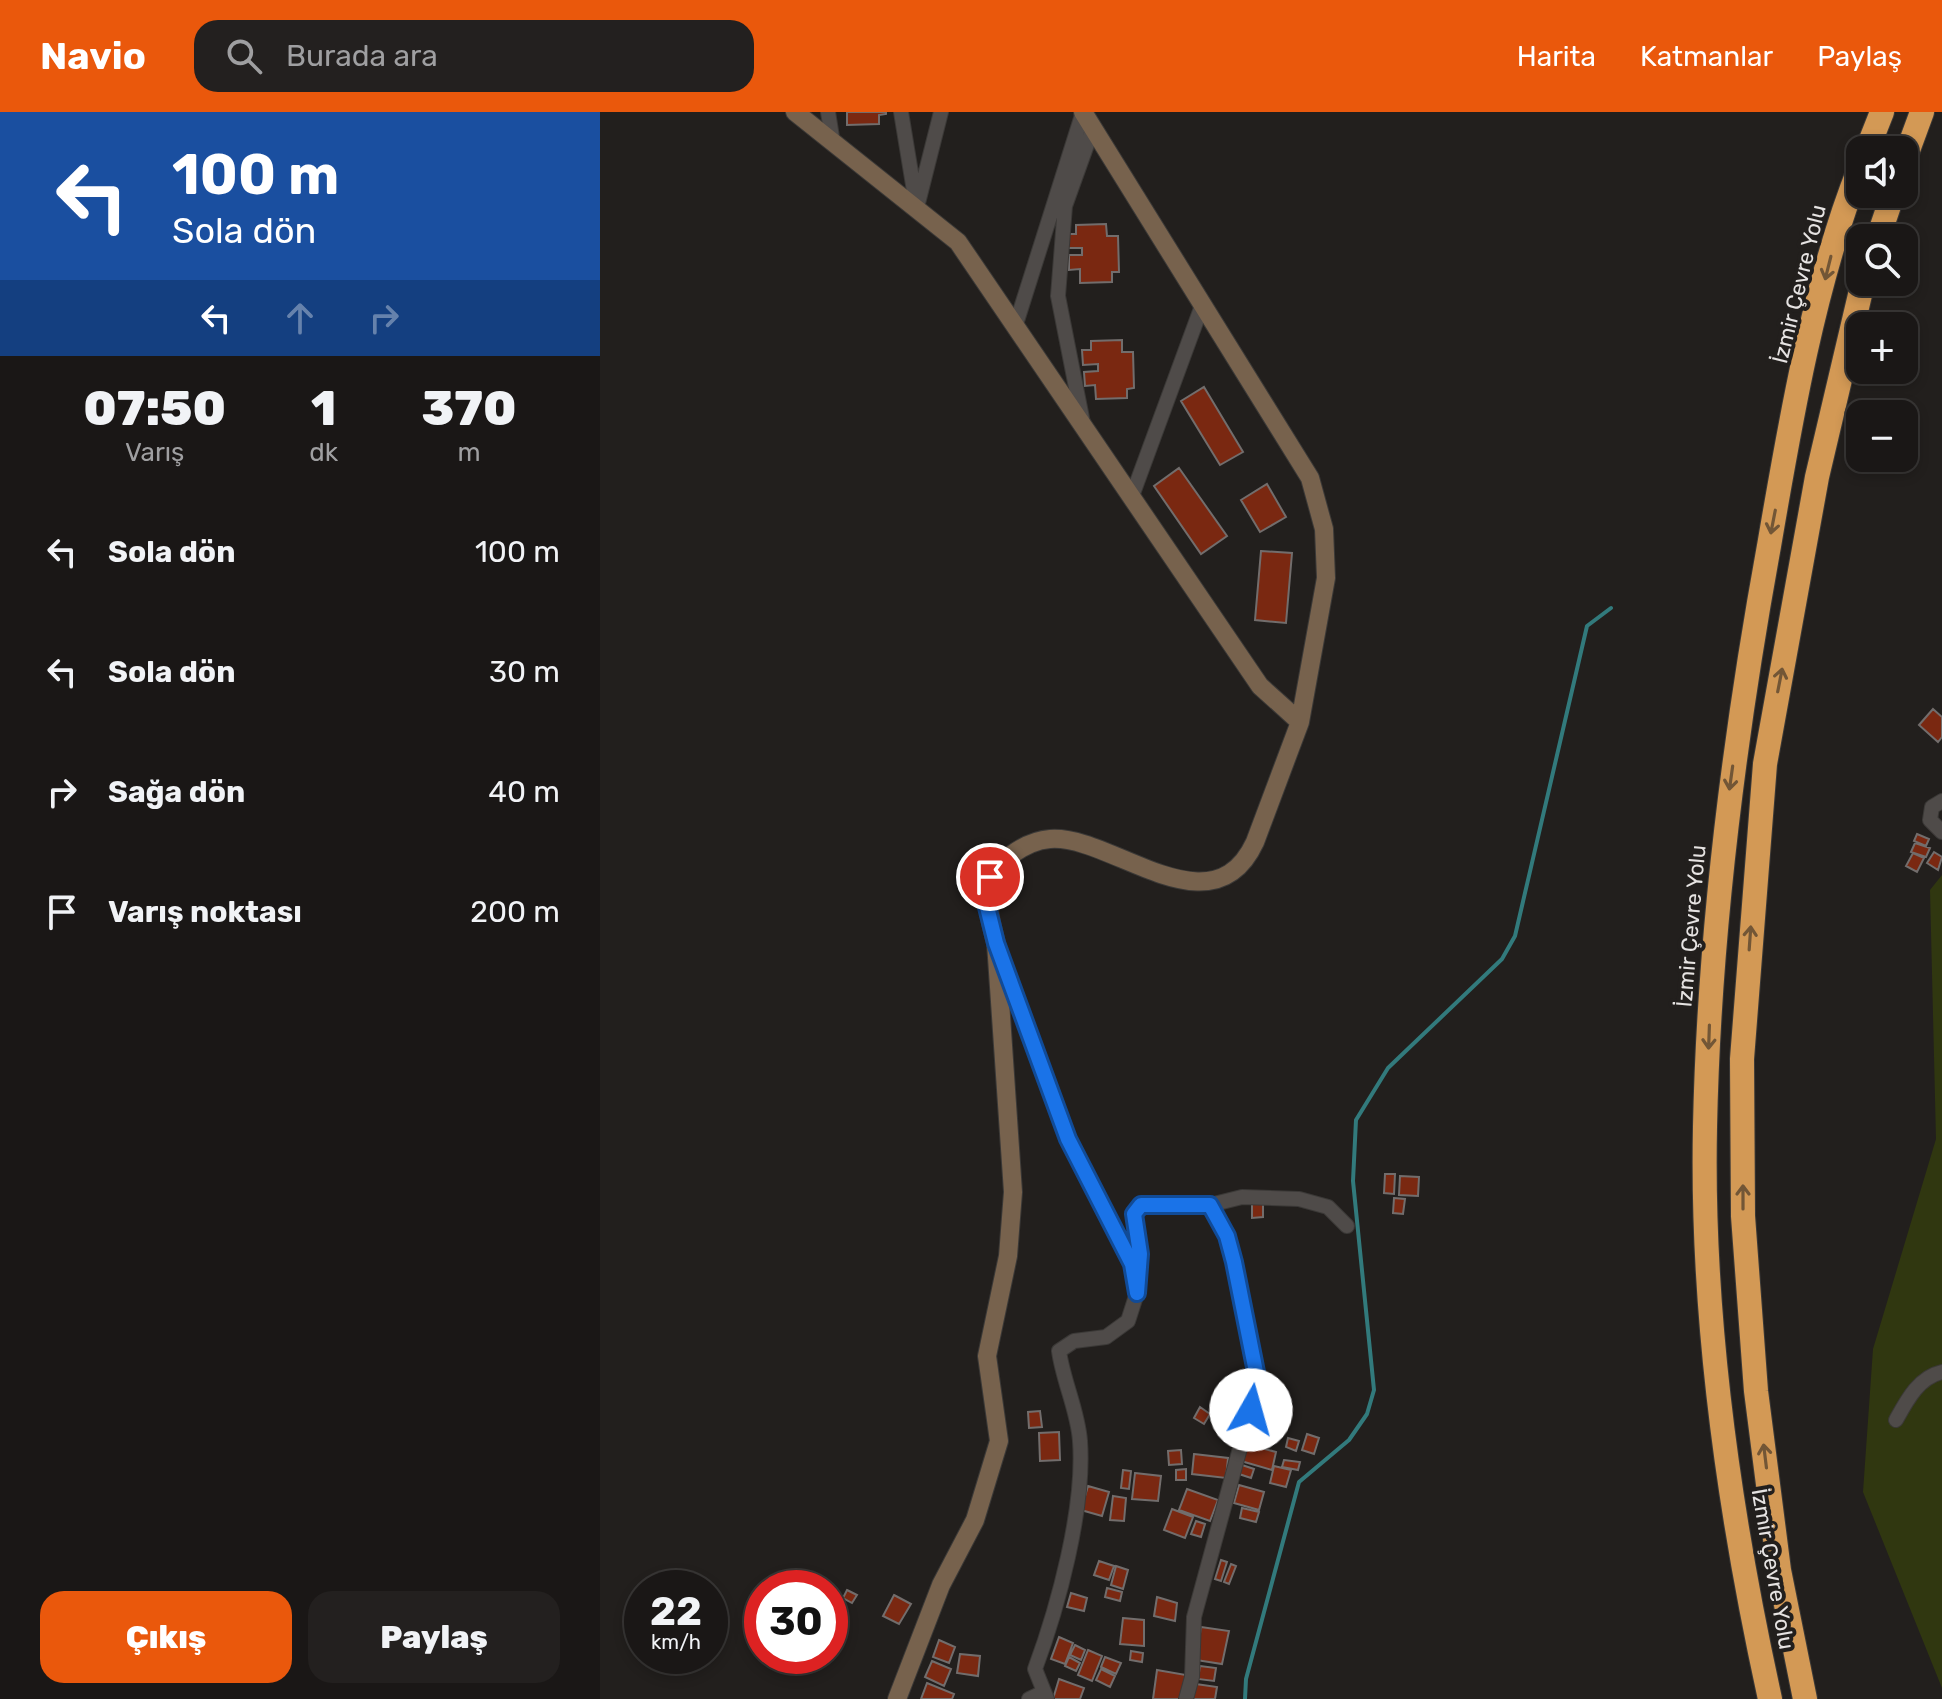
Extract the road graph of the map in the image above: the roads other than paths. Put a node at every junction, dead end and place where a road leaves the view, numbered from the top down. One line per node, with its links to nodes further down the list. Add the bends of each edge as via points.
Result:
1 (795, 112): 10 (street)
2 (828, 112): 10 (street)
3 (901, 112): 12 (street)
4 (941, 112): 12 (street)
5 (1882, 112): 8 (highway)
6 (1922, 112): 9 (highway)
7 (1086, 116): 14 (street); 15 (street); 16 (street, via 1065,206 1058,296)
8 (1873, 136)
9 (1913, 136)
10 (833, 143): 12 (street)
11 (1846, 202): 31 (highway, İzmir Çevre Yolu, one-way to 31, via 1813,331 1759,602 1728,799 1710,1008 1705,1129 1711,1313 1744,1580)
12 (917, 207): 15 (street, via 958,242)
13 (1860, 296): 32 (highway, İzmir Çevre Yolu, one-way to 13, via 1779,1570 1756,1391 1743,1216 1742,1059 1765,764 1817,477)
14 (1203, 303): 17 (street); 18 (street, via 1310,478 1324,529 1326,578)
15 (1016, 324): 16 (street)
16 (1083, 423): 17 (street)
17 (1132, 496): 18 (street, via 1260,686)
18 (1300, 722): 21 (street, via 1255,842 1238,867 1210,879 1181,881 1064,840 1029,845 1003,859 990,877 987,907)
19 (1942, 801): 20 (street, via 1932,807 1930,820)
20 (1942, 832)
21 (996, 943): 24 (street, via 1068,1139 1132,1264); 28 (street, via 1013,1192 1008,1256 987,1356 999,1441 975,1520 941,1585)
22 (1210, 1205): 23 (street, via 1242,1197 1299,1199 1328,1207); 24 (street, via 1141,1205 1134,1214 1140,1254); 30 (street, via 1227,1236 1258,1382 1194,1617)
23 (1347, 1226)
24 (1137, 1293): 27 (street, via 1128,1321 1106,1337 1074,1341 1059,1351 1080,1439 1079,1486 1057,1610 1035,1669)
25 (1942, 1372): 26 (street, via 1929,1375)
26 (1896, 1420)
27 (1046, 1696): 29 (street)
28 (897, 1699)
29 (1029, 1699)
30 (1186, 1699)
31 (1770, 1699)
32 (1805, 1699)

